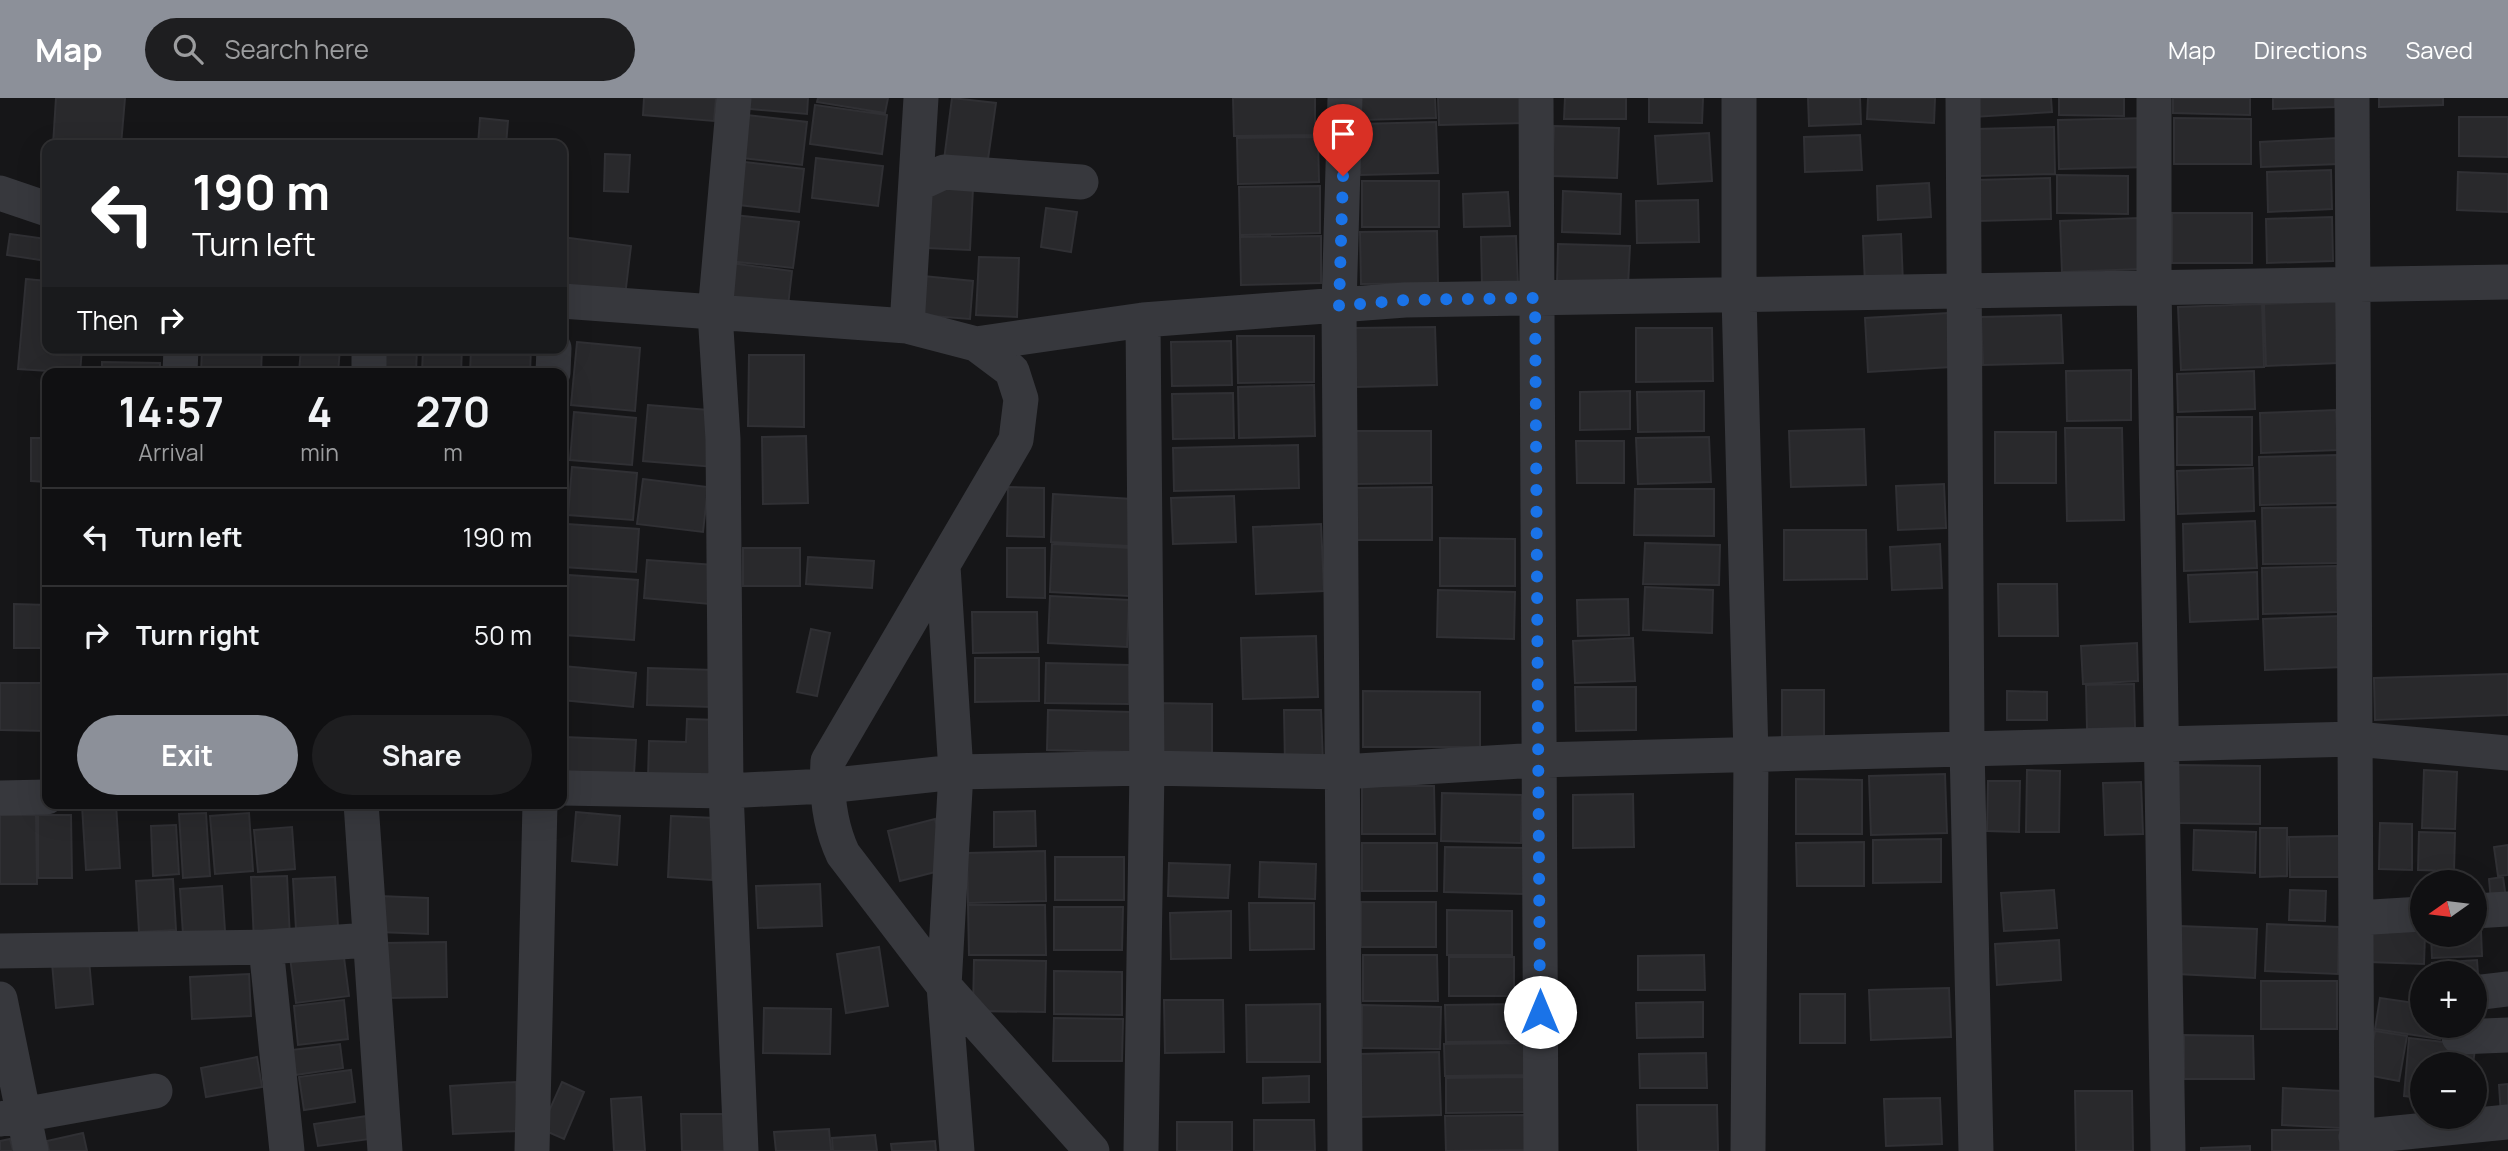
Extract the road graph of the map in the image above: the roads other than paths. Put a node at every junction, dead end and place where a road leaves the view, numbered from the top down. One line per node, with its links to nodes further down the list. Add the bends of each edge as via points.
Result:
1 (734, 98): 21 (street)
2 (921, 98): 10 (street)
3 (1345, 98): 20 (street)
4 (1536, 98): 18 (street)
5 (1739, 98): 17 (street)
6 (1963, 98): 16 (street)
7 (2154, 98): 15 (street)
8 (2352, 98): 13 (street)
9 (1082, 182): 10 (street, via 944,172)
10 (916, 185): 23 (street)
11 (0, 193): 12 (street)
12 (42, 207)
13 (2355, 282): 14 (street); 15 (street); 26 (street)
14 (2508, 282)
15 (2154, 285): 16 (street); 27 (street)
16 (1965, 291): 17 (street); 28 (street)
17 (1739, 296): 18 (street); 30 (street)
18 (1535, 298): 20 (street); 31 (street)
19 (567, 301): 21 (street)
20 (1339, 306): 22 (street); 34 (street)
21 (715, 313): 23 (street); 37 (street, via 723,439)
22 (1143, 320): 24 (street); 32 (street)
23 (907, 326): 24 (street)
24 (976, 344): 25 (street, via 1012,371 1021,399 1016,440)
25 (943, 566): 33 (street); 35 (street, via 828,761)
26 (2357, 739): 27 (street); 29 (street); 45 (street)
27 (2161, 745): 28 (street); 71 (street)
28 (1967, 747): 30 (street); 70 (street)
29 (2508, 753)
30 (1751, 756): 31 (street); 69 (street)
31 (1538, 760): 34 (street); 68 (street)
32 (1147, 768): 33 (street); 34 (street); 66 (street)
33 (956, 772): 35 (street); 49 (street)
34 (1342, 772): 67 (street)
35 (826, 786): 37 (street); 49 (street, via 834,835 843,854)
36 (567, 788): 37 (street)
37 (726, 791): 63 (street)
38 (42, 797): 39 (street)
39 (0, 798)
40 (361, 809): 46 (street)
41 (540, 809): 62 (street)
42 (2508, 909): 43 (street)
43 (2487, 910)
44 (2410, 915): 45 (street)
45 (2356, 918): 58 (street)
46 (369, 940): 47 (street); 61 (street)
47 (267, 947): 48 (street); 60 (street)
48 (0, 951)
49 (944, 986): 64 (street); 65 (street)
50 (2508, 989): 51 (street)
51 (2487, 991)
52 (0, 999): 56 (street)
53 (2508, 1035): 54 (street)
54 (2487, 1036)
55 (155, 1091): 56 (street)
56 (12, 1116): 59 (street)
57 (2508, 1122): 58 (street)
58 (2356, 1144)
59 (31, 1151)
60 (287, 1151)
61 (386, 1151)
62 (533, 1151)
63 (741, 1151)
64 (957, 1151)
65 (1092, 1151)
66 (1141, 1151)
67 (1345, 1151)
68 (1541, 1151)
69 (1748, 1151)
70 (1976, 1151)
71 (2168, 1151)

